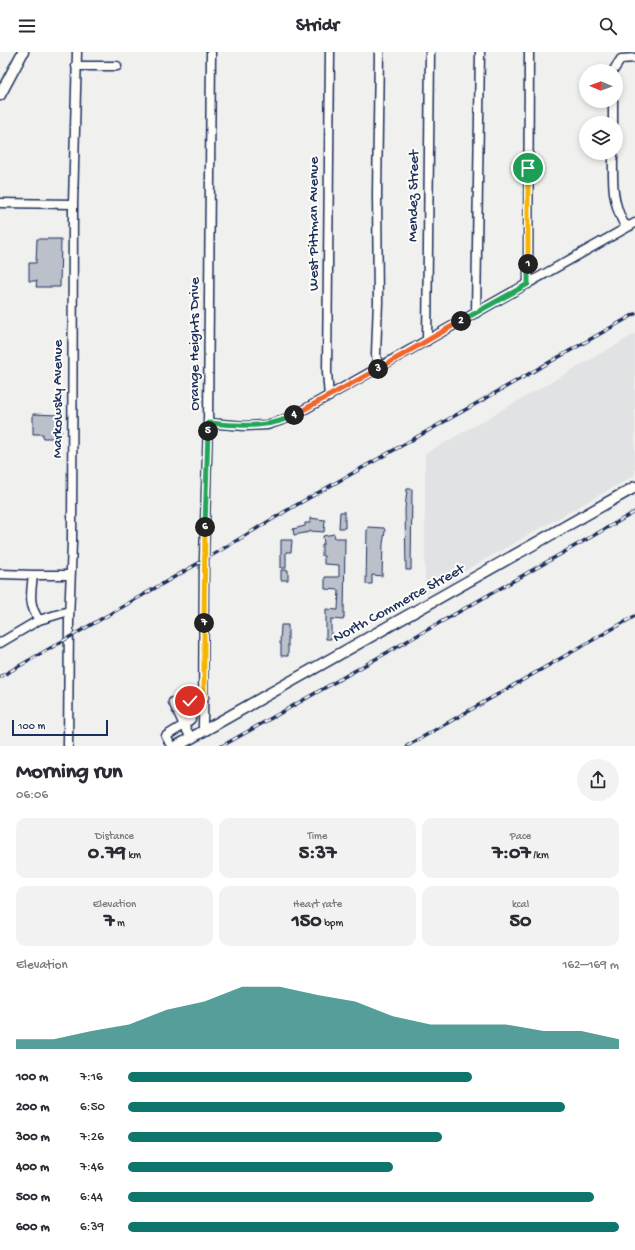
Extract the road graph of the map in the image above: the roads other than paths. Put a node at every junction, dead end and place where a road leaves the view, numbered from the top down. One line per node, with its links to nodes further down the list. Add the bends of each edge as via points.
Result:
1 (23, 52): 13 (main road)
2 (77, 52): 11 (street, Markowsky Avenue)
3 (211, 52): 23 (street, Orange Heights Drive)
4 (330, 52): 22 (street, West Pittman Avenue, via 327,372)
5 (379, 52): 21 (street, via 376,354)
6 (430, 52): 20 (street, Mendez Street)
7 (480, 52): 19 (street)
8 (529, 52): 18 (street)
9 (635, 58): 10 (street, via 621,59)
10 (618, 64)
11 (76, 66): 12 (street); 16 (street, Markowsky Avenue)
12 (117, 66)
13 (0, 93)
14 (613, 160): 17 (street, via 613,196 618,212 624,224)
15 (0, 203): 16 (street)
16 (73, 204): 27 (street, Markowsky Avenue)
17 (633, 224): 18 (street)
18 (528, 284): 19 (street)
19 (476, 313): 20 (street)
20 (427, 340): 21 (street)
21 (378, 368): 22 (street)
22 (329, 397): 23 (street, via 291,417 267,425)
23 (208, 423): 31 (street, Orange Heights Drive)
24 (635, 487): 34 (main road, North Commerce Street)
25 (0, 574): 26 (street)
26 (33, 575): 27 (street); 29 (street, via 30,597 32,610)
27 (70, 575): 28 (street, Markowsky Avenue)
28 (69, 611): 29 (street); 36 (street, Markowsky Avenue)
29 (38, 620): 30 (street)
30 (2, 640)
31 (204, 697): 33 (street, via 190,701 191,719); 34 (street, Orange Heights Drive)
32 (173, 702): 33 (street)
33 (184, 725): 35 (street); 37 (street, via 166,736)
34 (203, 731): 35 (main road, North Commerce Street)
35 (191, 738): 38 (main road, North Commerce Street)
36 (68, 746)
37 (171, 746)
38 (177, 746)

